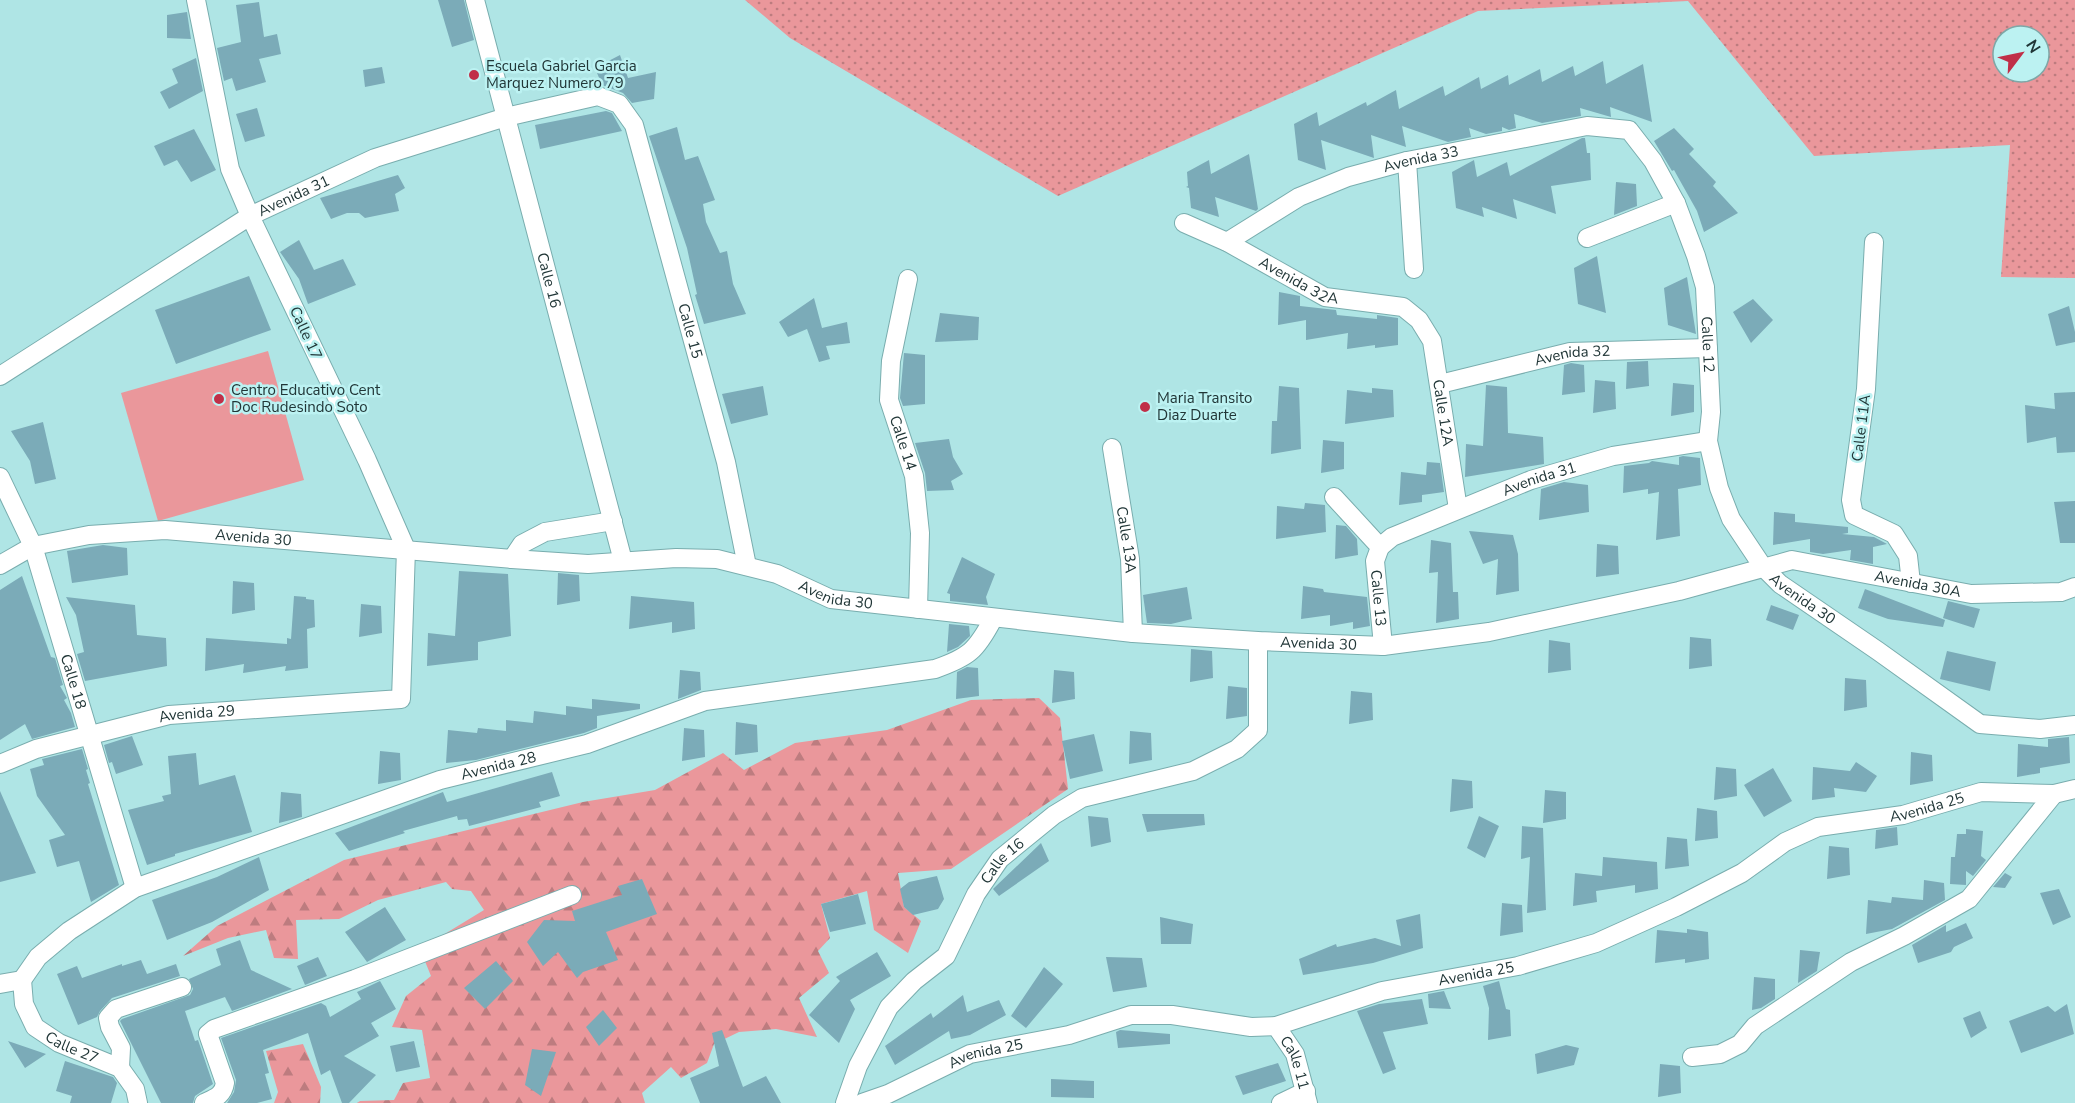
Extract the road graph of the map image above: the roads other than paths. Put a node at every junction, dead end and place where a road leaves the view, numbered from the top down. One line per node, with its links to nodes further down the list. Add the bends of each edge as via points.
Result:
1 (196, 0): 8 (street, Calle 17, via 230,169)
2 (475, 0): 4 (street, Calle 16)
3 (619, 104): 4 (street, Avenida 31, via 598,96); 31 (street, Calle 15, via 634,125 726,462)
4 (506, 117): 8 (street, Avenida 31, via 375,158); 24 (street, Calle 16)
5 (1629, 130): 6 (street, Avenida 33, via 1587,126); 7 (street, Calle 12, via 1653,161)
6 (1407, 161): 11 (street, Avenida 33, via 1348,177 1299,197); 13 (street)
7 (1676, 203): 10 (street); 16 (street, Calle 12, via 1705,288)
8 (250, 216): 17 (street, Avenida 31); 27 (street, Calle 17)
9 (1184, 224): 11 (street, Avenida 32A)
10 (1587, 238)
11 (1227, 242): 15 (street, Avenida 32A, via 1325,297 1404,307)
12 (1874, 242): 33 (street, Calle 11A, via 1866,388 1851,500 1854,516 1894,534 1908,556)
13 (1414, 268)
14 (908, 279): 35 (street, Calle 14, via 891,361 889,400 914,476 920,533)
15 (1419, 320): 18 (street, Calle 12A, via 1432,341)
16 (1708, 348): 18 (street, Avenida 32, via 1570,352); 19 (street, Calle 12)
17 (0, 376)
18 (1440, 384): 23 (street, Calle 12A)
19 (1708, 441): 23 (street, Avenida 31, via 1613,456 1531,480); 32 (street, Calle 12, via 1731,519)
20 (1112, 448): 37 (street, Calle 13A, via 1130,559)
21 (0, 477): 25 (street, Calle 18)
22 (1335, 497): 26 (street, Calle 13)
23 (1458, 509): 26 (street, Avenida 31, via 1392,537)
24 (612, 521): 28 (street, via 545,532 522,544); 29 (street, Calle 16)
25 (33, 546): 27 (street, Avenida 30, via 89,535 165,530); 30 (street, Avenida 30); 42 (street, Calle 18)
26 (1380, 547): 39 (street, Calle 13, via 1375,561)
27 (406, 549): 28 (street, Avenida 30); 40 (street, Calle 17)
28 (512, 559): 29 (street, Avenida 30, via 588,564)
29 (623, 561): 31 (street, Avenida 30, via 717,559)
30 (0, 565)
31 (747, 566): 35 (street, Avenida 30, via 777,574 831,599)
32 (1763, 567): 33 (street, Avenida 30A, via 1792,560); 39 (street, Avenida 30, via 1679,591 1489,632); 41 (street, Avenida 30, via 1780,584 1980,724 2040,729)
33 (1911, 583): 34 (street, Avenida 30A, via 1971,594 2061,592)
34 (2075, 587)
35 (918, 609): 36 (street, Avenida 30)
36 (993, 618): 37 (street, Avenida 30); 46 (street, Avenida 28, via 981,642 960,660 935,669 705,701 587,744 440,780)
37 (1133, 633): 38 (street, Avenida 30)
38 (1258, 641): 39 (street, Avenida 30); 57 (street, Calle 16, via 1258,730 1237,749 1193,771 1082,798 1054,814 1000,859 976,894 946,956 889,1007 858,1066)
39 (1383, 646)
40 (401, 699): 42 (street, Avenida 29, via 169,715)
41 (2075, 725)
42 (89, 735): 43 (street, Avenida 29, via 36,749); 46 (street, Calle 18)
43 (0, 764)
44 (2075, 789): 45 (street, Avenida 25)
45 (2054, 794): 51 (street, Avenida 25, via 1982,792 1904,815 1818,826 1785,842 1742,873 1596,943 1518,966 1382,991); 52 (street, via 1969,899 1851,962 1755,1026 1740,1044 1720,1054)
46 (135, 888): 48 (street, Avenida 28, via 69,931 38,957)
47 (573, 895): 56 (street, via 214,1029 208,1034 225,1083 220,1096)
48 (22, 980): 49 (street); 53 (street, Calle 27, via 24,1004 35,1027 59,1043)
49 (0, 984)
50 (182, 987): 53 (street, via 116,1009 108,1018 121,1048)
51 (1276, 1026): 54 (street, Calle 11, via 1295,1054); 58 (street, Avenida 25, via 1251,1027 1172,1015 1131,1015 1069,1035 970,1054)
52 (1692, 1057)
53 (120, 1068): 55 (street, via 135,1089)
54 (1307, 1097): 59 (street)
55 (138, 1103)
56 (204, 1103)
57 (845, 1103)
58 (862, 1103)
59 (1281, 1103)

